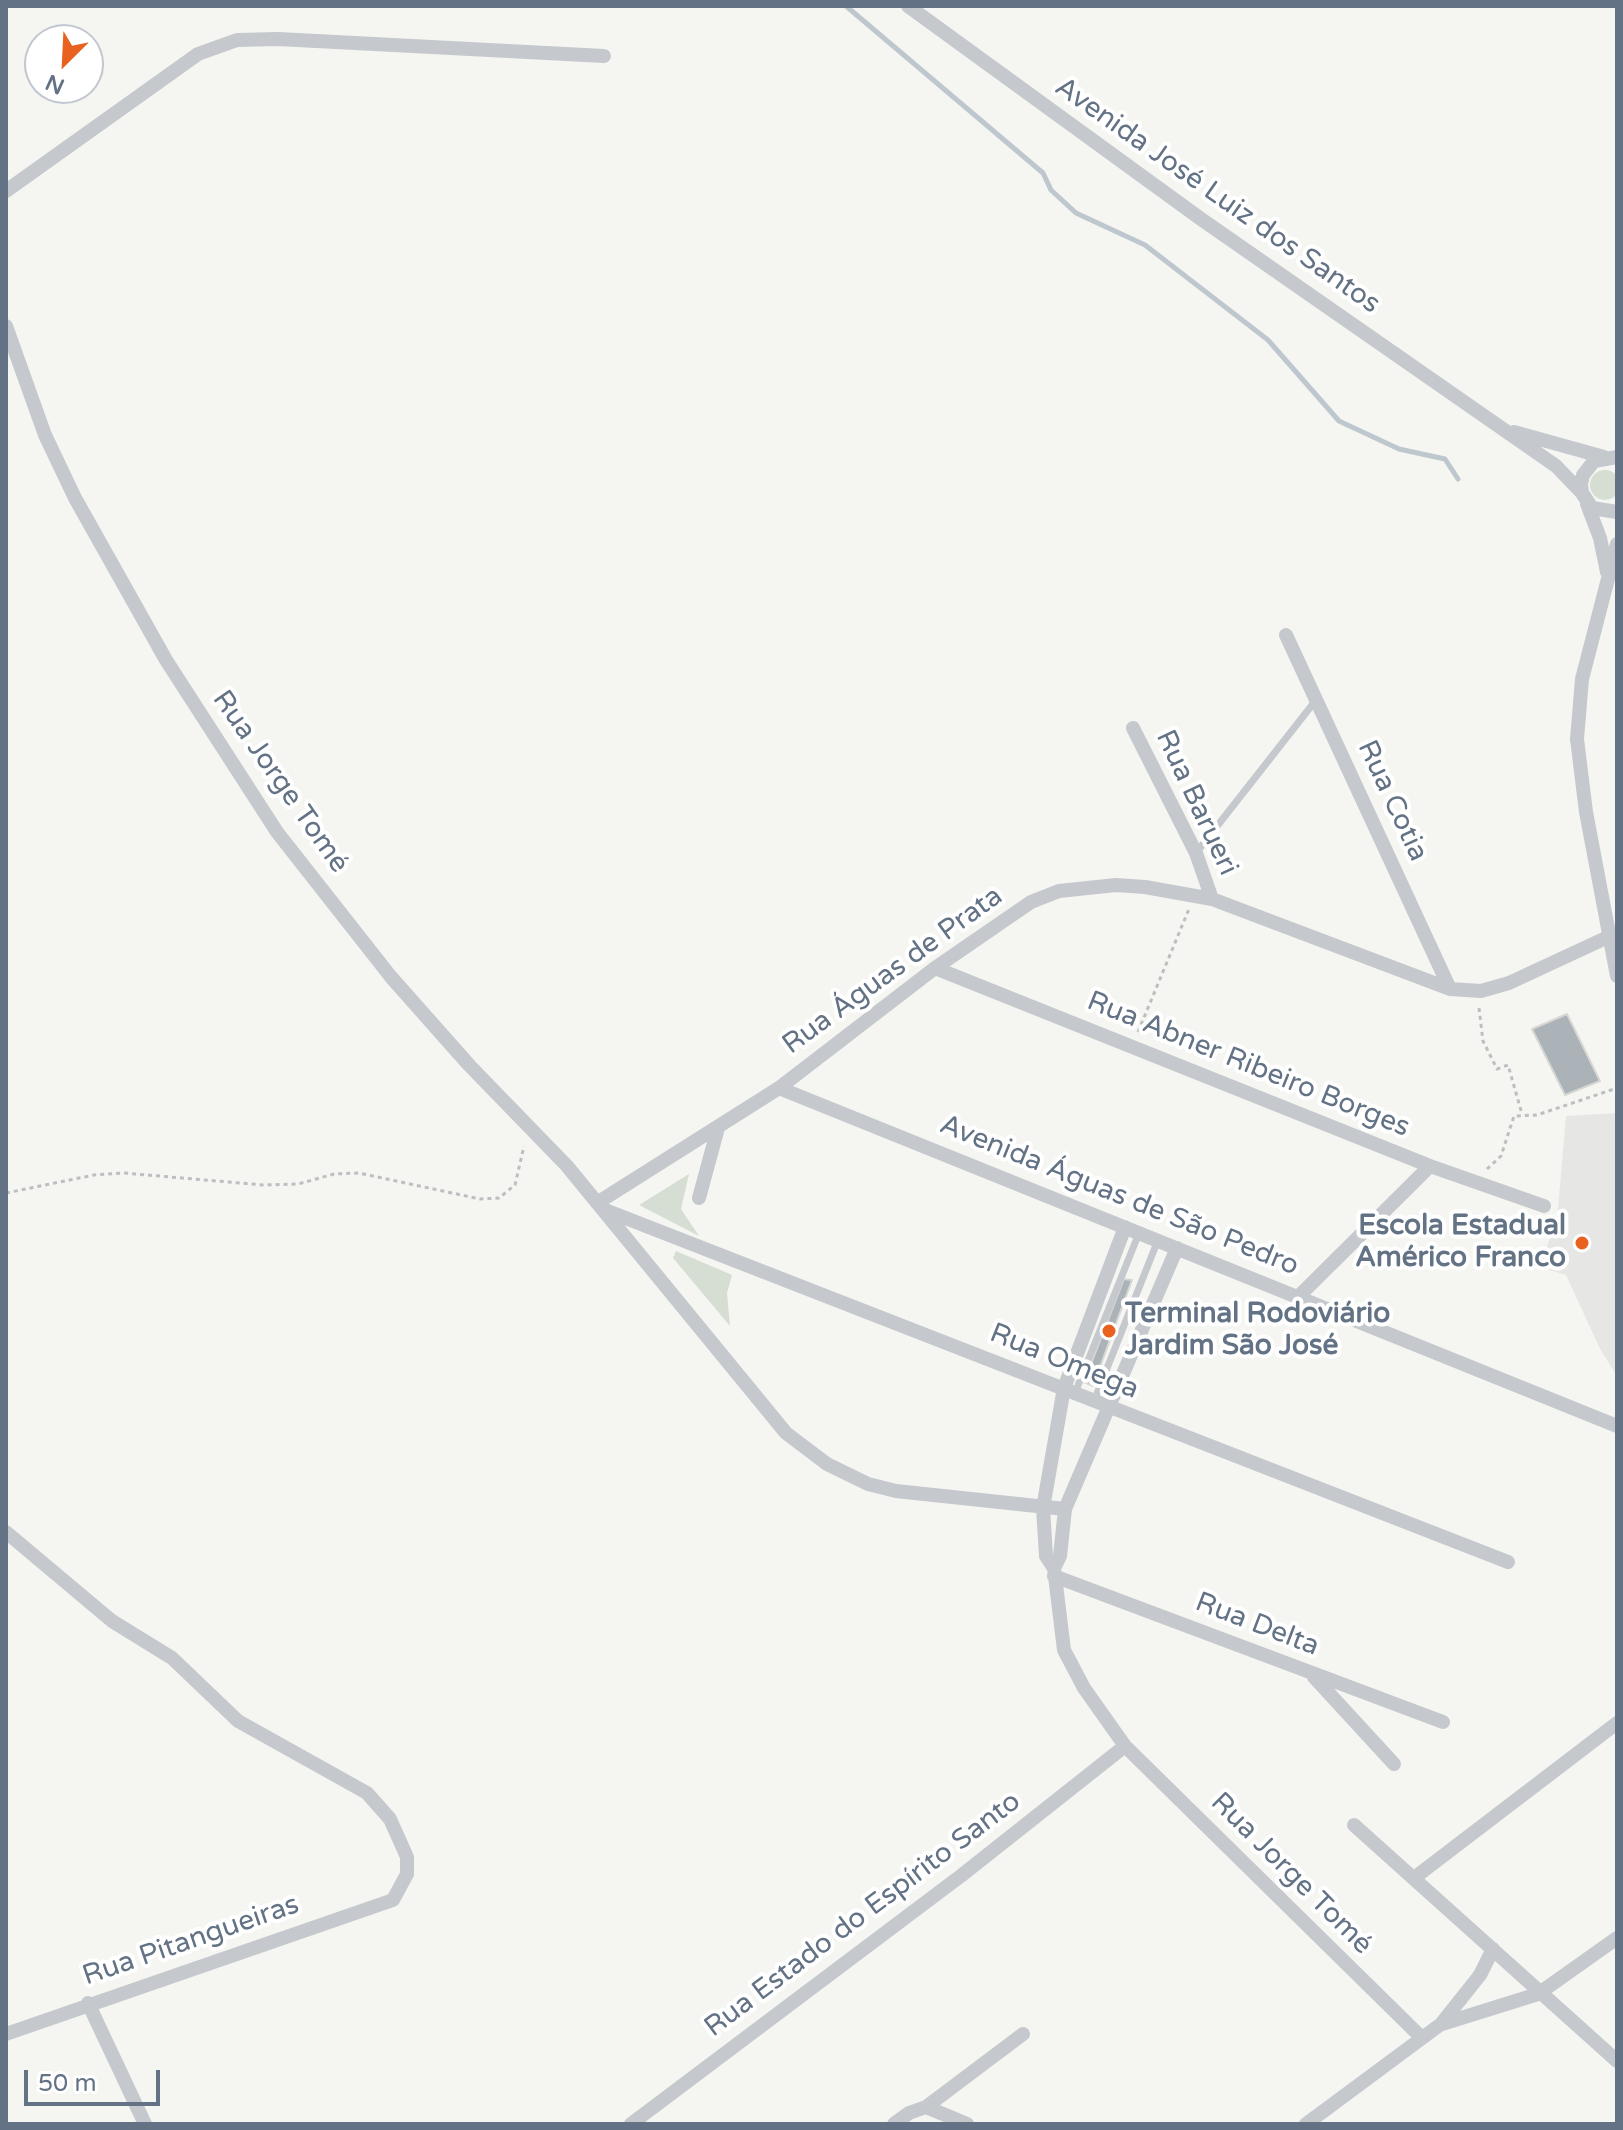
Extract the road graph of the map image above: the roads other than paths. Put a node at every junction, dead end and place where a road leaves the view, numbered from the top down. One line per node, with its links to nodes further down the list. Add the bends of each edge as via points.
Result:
1 (908, 6): 5 (street, Avenida José Luiz dos Santos)
2 (604, 56): 3 (street, via 237,40 198,54)
3 (6, 191)
4 (6, 326): 24 (street, Rua Jorge Tomé, via 45,435 75,498 166,660 277,832 391,977)
5 (1499, 427): 6 (street, Avenida José Luiz dos Santos); 7 (street, Avenida José Luiz dos Santos, via 1556,466)
6 (1613, 457): 7 (street, via 1588,467)
7 (1584, 497): 8 (street, via 1601,512); 10 (street)
8 (1617, 512)
9 (1617, 544): 10 (street)
10 (1607, 576): 16 (street, via 1582,679 1577,739)
11 (1286, 635): 12 (street, Rua Cotia)
12 (1317, 698): 14 (lane); 19 (street, Rua Cotia)
13 (1133, 728): 14 (street, Rua Barueri)
14 (1196, 853): 15 (street, Rua Barueri)
15 (1212, 899): 17 (street, Rua Águas de Prata, via 1116,885 1059,891 1031,902); 19 (street, Rua Águas de Prata)
16 (1608, 937): 18 (street); 19 (street, Rua Águas de Prata, via 1509,983 1481,991)
17 (935, 968): 20 (street, Rua Águas de Prata); 22 (street, Rua Abner Ribeiro Borges)
18 (1617, 976)
19 (1450, 989)
20 (779, 1088): 21 (street, Rua Águas de Prata); 26 (street, Avenida Águas de São Pedro)
21 (718, 1128): 23 (street); 24 (street, Rua Águas de Prata)
22 (1430, 1166): 25 (street, Rua Abner Ribeiro Borges); 30 (street)
23 (699, 1198)
24 (599, 1206): 31 (street, Rua Omega); 35 (street, Rua Jorge Tomé, via 786,1433 827,1464 896,1491)
25 (1544, 1206)
26 (1125, 1227): 27 (street, Avenida Águas de São Pedro); 31 (street)
27 (1139, 1233): 28 (street, Avenida Águas de São Pedro); 31 (lane)
28 (1158, 1240): 29 (street, Avenida Águas de São Pedro); 32 (lane)
29 (1177, 1248): 30 (street, Avenida Águas de São Pedro); 33 (street)
30 (1298, 1297): 34 (street, Avenida Águas de São Pedro)
31 (1069, 1391): 32 (street, Rua Omega); 35 (street)
32 (1094, 1401): 33 (street, Rua Omega)
33 (1110, 1408): 36 (street); 38 (street, Rua Omega)
34 (1617, 1426)
35 (1043, 1508): 36 (street, Rua Jorge Tomé); 39 (street, via 1046,1556)
36 (1065, 1509): 39 (street)
37 (6, 1532): 50 (street, Rua Pitangueiras, via 112,1621 172,1658 238,1721 367,1793 390,1819 407,1857 407,1874 393,1900)
38 (1508, 1562)
39 (1054, 1572): 40 (street, Rua Delta); 43 (street, Rua Jorge Tomé, via 1064,1650)
40 (1311, 1674): 41 (street, Rua Delta); 44 (street)
41 (1443, 1722)
42 (1617, 1723): 46 (street)
43 (1125, 1746): 54 (street, Rua Jorge Tomé); 58 (street, Rua Estado do Espírito Santo)
44 (1394, 1764)
45 (1354, 1825): 46 (street)
46 (1414, 1878): 48 (street)
47 (1617, 1938): 49 (street)
48 (1493, 1949): 49 (street); 51 (street, via 1480,1975)
49 (1538, 1994): 51 (street); 55 (street)
50 (88, 2003): 52 (street, Rua Pitangueiras); 57 (street)
51 (1441, 2024): 54 (street)
52 (6, 2034)
53 (1023, 2034): 56 (street)
54 (1422, 2038): 61 (street)
55 (1617, 2061)
56 (926, 2107): 59 (street); 60 (street)
57 (145, 2124)
58 (631, 2124)
59 (894, 2124)
60 (967, 2124)
61 (1306, 2124)

